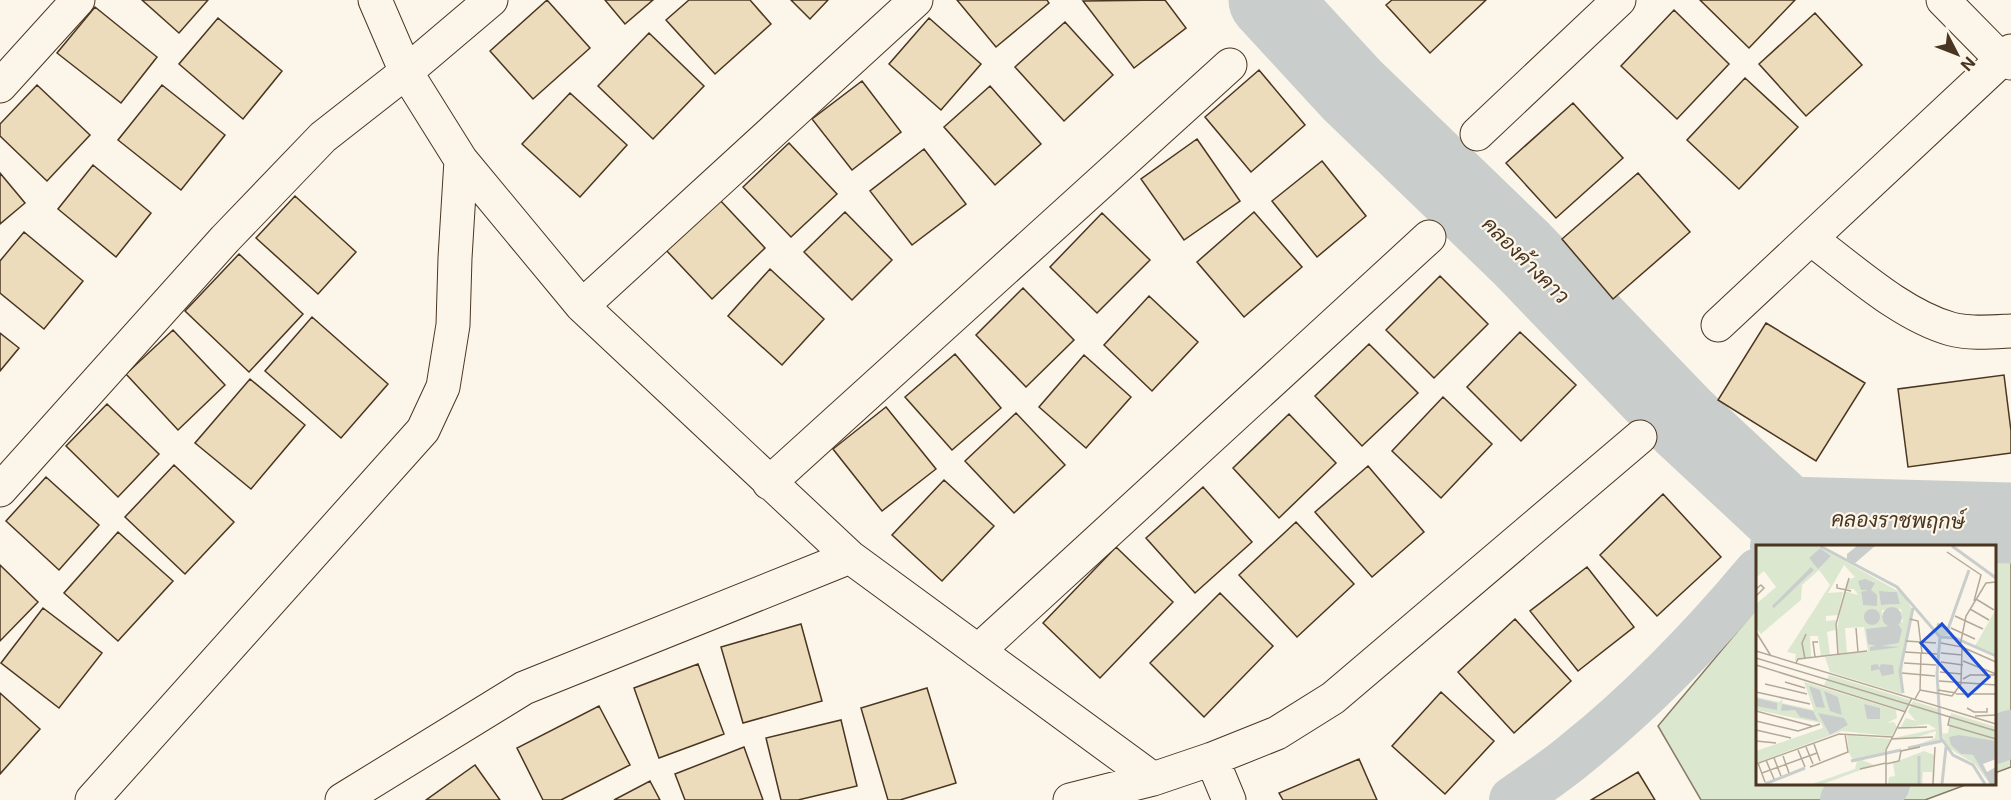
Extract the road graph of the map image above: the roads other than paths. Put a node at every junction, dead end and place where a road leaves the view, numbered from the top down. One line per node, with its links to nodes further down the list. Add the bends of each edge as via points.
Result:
1 (78, 0): 10 (street)
2 (375, 0): 9 (street)
3 (490, 0): 9 (street)
4 (916, 0): 15 (street)
5 (1618, 0): 11 (street)
6 (1943, 0): 7 (street)
7 (2008, 58): 14 (street)
8 (1230, 65): 19 (street)
9 (406, 72): 12 (street); 20 (street, via 323,137 225,239)
10 (0, 86)
11 (1477, 134)
12 (461, 160): 15 (street); 25 (street, via 453,325 443,387 423,430)
13 (1429, 237): 22 (street)
14 (1811, 239): 16 (street); 17 (street, via 1908,311 1952,329)
15 (582, 306): 19 (street)
16 (1718, 324)
17 (2011, 331)
18 (1640, 437): 23 (street, via 1333,698 1277,733)
19 (769, 483): 21 (street)
20 (0, 490)
21 (849, 557): 22 (street); 26 (street, via 524,688)
22 (978, 651): 24 (street)
23 (1212, 759): 24 (street); 28 (street)
24 (1153, 779): 27 (street)
25 (92, 800)
26 (342, 800)
27 (1070, 800)
28 (1229, 800)

